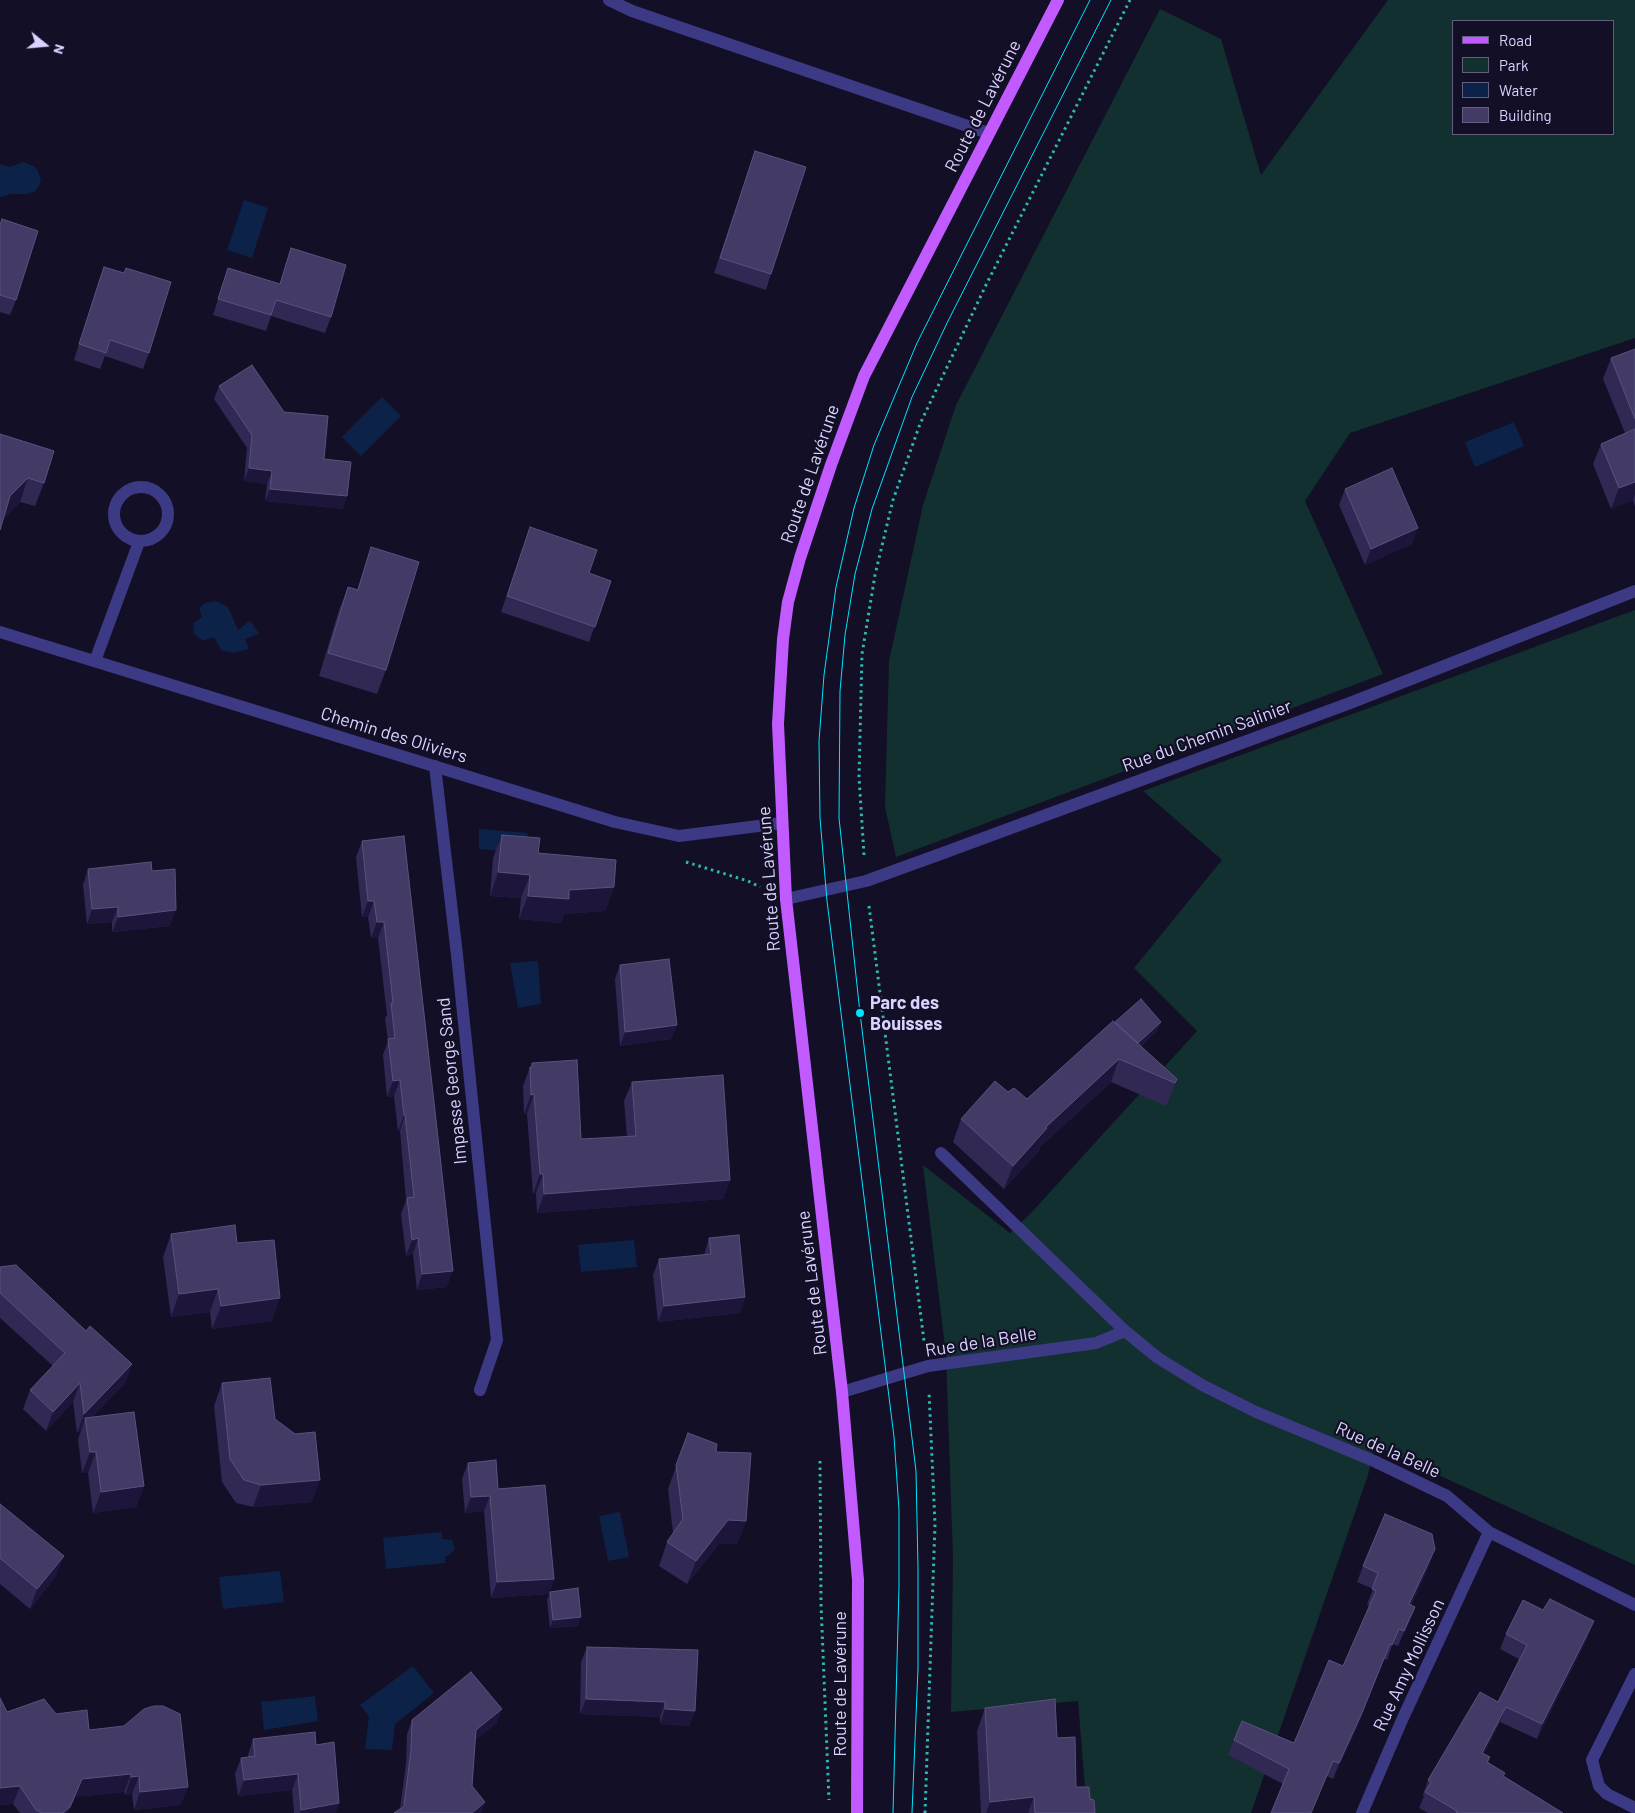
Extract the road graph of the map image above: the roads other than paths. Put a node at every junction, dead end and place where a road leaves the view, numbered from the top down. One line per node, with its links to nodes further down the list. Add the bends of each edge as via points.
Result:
1 (610, 0): 3 (street, via 632,11)
2 (1058, 0): 3 (main road, Route de Lavérune)
3 (988, 133): 9 (main road, Route de Lavérune, via 864,376 800,558 788,602 783,639 778,724)
4 (139, 542): 4 (street, via 157,537 169,516 166,503 148,487 124,492 112,513 122,535); 7 (street)
5 (1635, 592): 10 (street, Rue du Chemin Salinier, via 1350,703 866,881)
6 (0, 632): 7 (street, Chemin des Oliviers)
7 (95, 661): 8 (street, Chemin des Oliviers)
8 (435, 766): 9 (street, Chemin des Oliviers, via 608,820 658,832 686,835); 13 (street, Impasse George Sand, via 497,1340)
9 (782, 823): 10 (main road, Route de Lavérune)
10 (786, 899): 14 (main road, Route de Lavérune)
11 (941, 1153): 12 (street, Rue de la Belle)
12 (1125, 1330): 14 (street, Rue de la Belle, via 1096,1343 928,1366); 15 (street, Rue de la Belle, via 1158,1358 1202,1385 1447,1496)
13 (480, 1390)
14 (842, 1392): 19 (main road, Route de Lavérune, via 858,1580)
15 (1489, 1532): 16 (street, Rue de la Belle); 20 (street, Rue Amy Mollisson)
16 (1635, 1605)
17 (1635, 1674): 18 (street, via 1592,1760 1599,1786 1607,1794)
18 (1635, 1808)
19 (857, 1813)
20 (1362, 1813)

